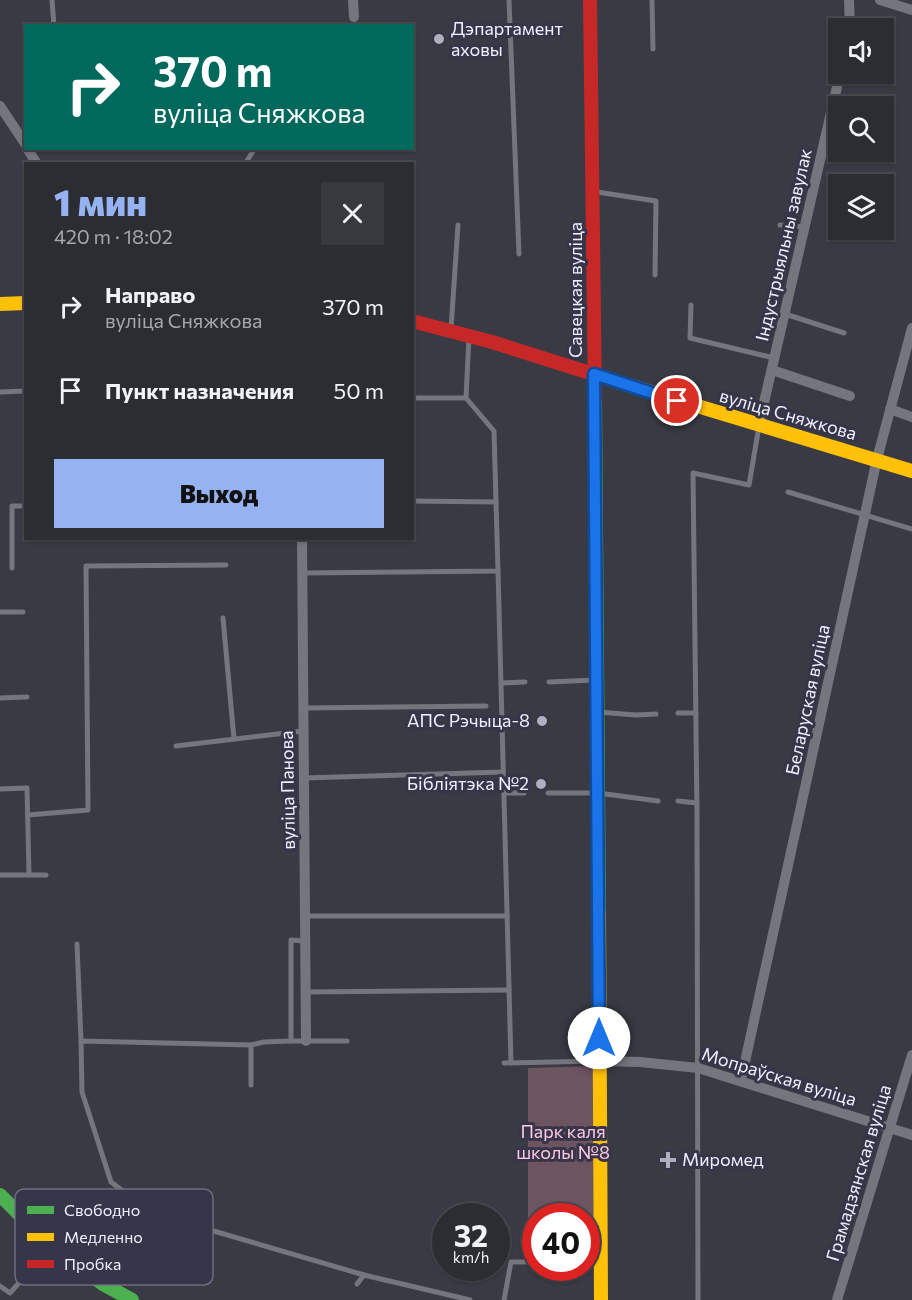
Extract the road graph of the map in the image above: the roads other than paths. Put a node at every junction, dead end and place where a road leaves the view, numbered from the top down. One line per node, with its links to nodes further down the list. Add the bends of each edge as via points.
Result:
1 (52, 0): 11 (lane)
2 (353, 0): 10 (street)
3 (508, 0): 21 (lane)
4 (590, 0): 17 (street, Савецкая вуліца)
5 (652, 0): 12 (lane)
6 (849, 0): 9 (street)
7 (880, 0): 8 (street)
8 (912, 10)
9 (850, 18)
10 (353, 21)
11 (54, 24)
12 (653, 49)
13 (838, 84): 20 (street, Індустрыяльны завулак)
14 (0, 106): 15 (street)
15 (4, 119): 16 (street)
16 (24, 144)
17 (594, 192): 22 (lane, via 656,201); 34 (street, Савецкая вуліца)
18 (458, 225): 29 (lane)
19 (780, 225): 20 (lane)
20 (805, 227): 26 (street, Індустрыяльны завулак)
21 (519, 254)
22 (655, 275)
23 (24, 303): 24 (street)
24 (0, 304)
25 (690, 305): 32 (lane, via 690,338)
26 (785, 314): 30 (lane); 32 (street, Індустрыяльны завулак)
27 (414, 322): 29 (street, вуліца Сняжкова)
28 (912, 327): 40 (street, Беларуская вуліца)
29 (451, 331): 31 (street, вуліца Сняжкова)
30 (844, 333)
31 (469, 336): 34 (street, вуліца Сняжкова); 39 (lane)
32 (774, 358): 33 (street, Індустрыяльны завулак)
33 (772, 370): 37 (street); 42 (street, Індустрыяльны завулак)
34 (594, 374): 42 (street, вуліца Сняжкова); 59 (street, Савецкая вуліца)
35 (24, 391): 36 (lane)
36 (0, 392)
37 (850, 396)
38 (414, 398): 39 (lane)
39 (466, 398): 47 (lane, via 494,431)
40 (890, 409): 41 (street); 43 (street, Беларуская вуліца)
41 (912, 417)
42 (759, 424): 43 (street, вуліца Сняжкова); 68 (lane, via 749,485 693,473)
43 (877, 459): 44 (street, вуліца Сняжкова); 49 (street, Беларуская вуліца)
44 (912, 471)
45 (788, 492): 49 (lane)
46 (414, 501): 47 (lane)
47 (496, 502): 54 (lane)
48 (24, 506): 53 (lane, via 12,506)
49 (865, 514): 50 (lane); 104 (street, Беларуская вуліца)
50 (912, 529)
51 (302, 540): 55 (street, вуліца Панова)
52 (226, 565): 84 (lane, via 86,566 88,810)
53 (12, 568)
54 (498, 571): 55 (lane); 62 (lane)
55 (303, 573): 66 (street, вуліца Панова)
56 (0, 612): 57 (lane)
57 (23, 612)
58 (223, 618): 72 (lane)
59 (598, 680): 61 (lane); 67 (street, Савецкая вуліца)
60 (525, 682): 62 (lane)
61 (549, 682)
62 (501, 683): 74 (lane)
63 (0, 698): 64 (lane)
64 (27, 698)
65 (486, 706): 66 (lane)
66 (303, 708): 71 (street, вуліца Панова)
67 (597, 712): 69 (lane); 80 (street, Савецкая вуліца)
68 (696, 713): 70 (lane); 83 (lane)
69 (656, 714)
70 (678, 714)
71 (304, 731): 72 (lane); 75 (street, вуліца Панова)
72 (234, 739): 73 (lane)
73 (176, 746)
74 (503, 772): 75 (lane); 77 (lane)
75 (304, 778): 88 (street, вуліца Панова)
76 (0, 789): 84 (lane, via 27,788)
77 (504, 793): 78 (lane); 89 (lane)
78 (524, 793)
79 (548, 793): 80 (lane)
80 (598, 793): 81 (lane); 100 (street, Савецкая вуліца)
81 (658, 801)
82 (678, 801): 83 (lane)
83 (697, 803): 103 (lane)
84 (28, 815): 86 (lane)
85 (0, 875): 86 (lane)
86 (29, 875): 87 (lane)
87 (45, 875)
88 (305, 916): 89 (lane); 90 (street, вуліца Панова)
89 (507, 916): 92 (lane)
90 (305, 941): 93 (street, вуліца Панова); 95 (lane, via 291,940)
91 (77, 944): 94 (lane)
92 (509, 990): 93 (lane); 102 (lane)
93 (306, 992): 96 (street, вуліца Панова)
94 (81, 1041): 98 (lane); 108 (lane, via 82,1092 111,1182)
95 (291, 1041): 96 (lane); 98 (lane)
96 (306, 1041): 97 (lane)
97 (346, 1041)
98 (252, 1045): 105 (lane)
99 (912, 1055): 106 (street, Грамадзянская вуліца)
100 (599, 1061): 102 (lane); 103 (street, Мопраўская вуліца); 113 (street, Савецкая вуліца)
101 (504, 1063): 102 (lane)
102 (511, 1063)
103 (698, 1068): 104 (street, Мопраўская вуліца); 123 (lane)
104 (741, 1080): 106 (street, Мопраўская вуліца)
105 (251, 1085)
106 (890, 1128): 107 (street, Мопраўская вуліца); 124 (street, Грамадзянская вуліца)
107 (912, 1135)
108 (120, 1189)
109 (0, 1195): 110 (street)
110 (15, 1210)
111 (213, 1232): 114 (lane)
112 (522, 1262): 121 (lane, via 511,1262)
113 (601, 1264): 122 (street, Савецкая вуліца)
114 (364, 1275): 115 (lane); 120 (lane)
115 (357, 1284)
116 (17, 1285): 118 (lane, via 10,1293)
117 (105, 1285): 119 (street)
118 (0, 1286)
119 (132, 1300)
120 (470, 1300)
121 (504, 1300)
122 (601, 1300)
123 (698, 1300)
124 (837, 1300)

